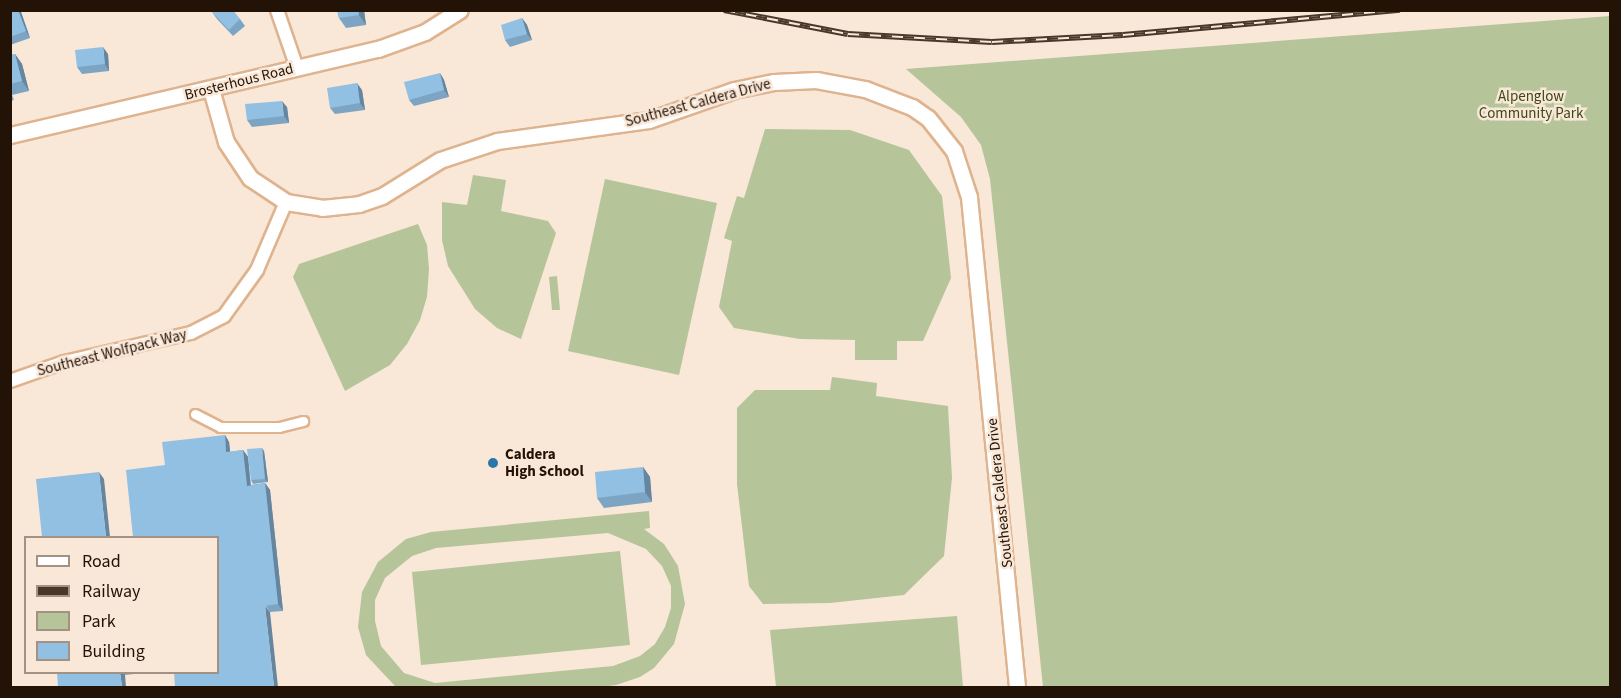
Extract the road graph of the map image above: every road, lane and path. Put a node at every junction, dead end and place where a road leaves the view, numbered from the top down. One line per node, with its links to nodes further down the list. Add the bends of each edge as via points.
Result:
1 (277, 10): 3 (street)
2 (460, 10): 3 (street, Brosterhous Road, via 403,41)
3 (297, 68): 4 (street, Brosterhous Road)
4 (211, 89): 5 (street, Brosterhous Road); 6 (street, Southeast Caldera Drive, via 220,128 236,160 250,178)
5 (10, 135)
6 (286, 202): 7 (street, Southeast Wolfpack Way, via 257,270 224,316 191,333 64,362); 10 (street, Southeast Caldera Drive, via 322,208 359,204 382,196 440,160 486,144 649,120 734,90 774,82 839,83 887,95 912,107 942,132 964,172 969,197)
7 (10, 381)
8 (195, 414): 9 (street, via 220,427 279,427)
9 (303, 421)
10 (1016, 652): 11 (street, Southeast Caldera Drive); 12 (street, Southeast Caldera Drive)
11 (1017, 687)
12 (1026, 687)

